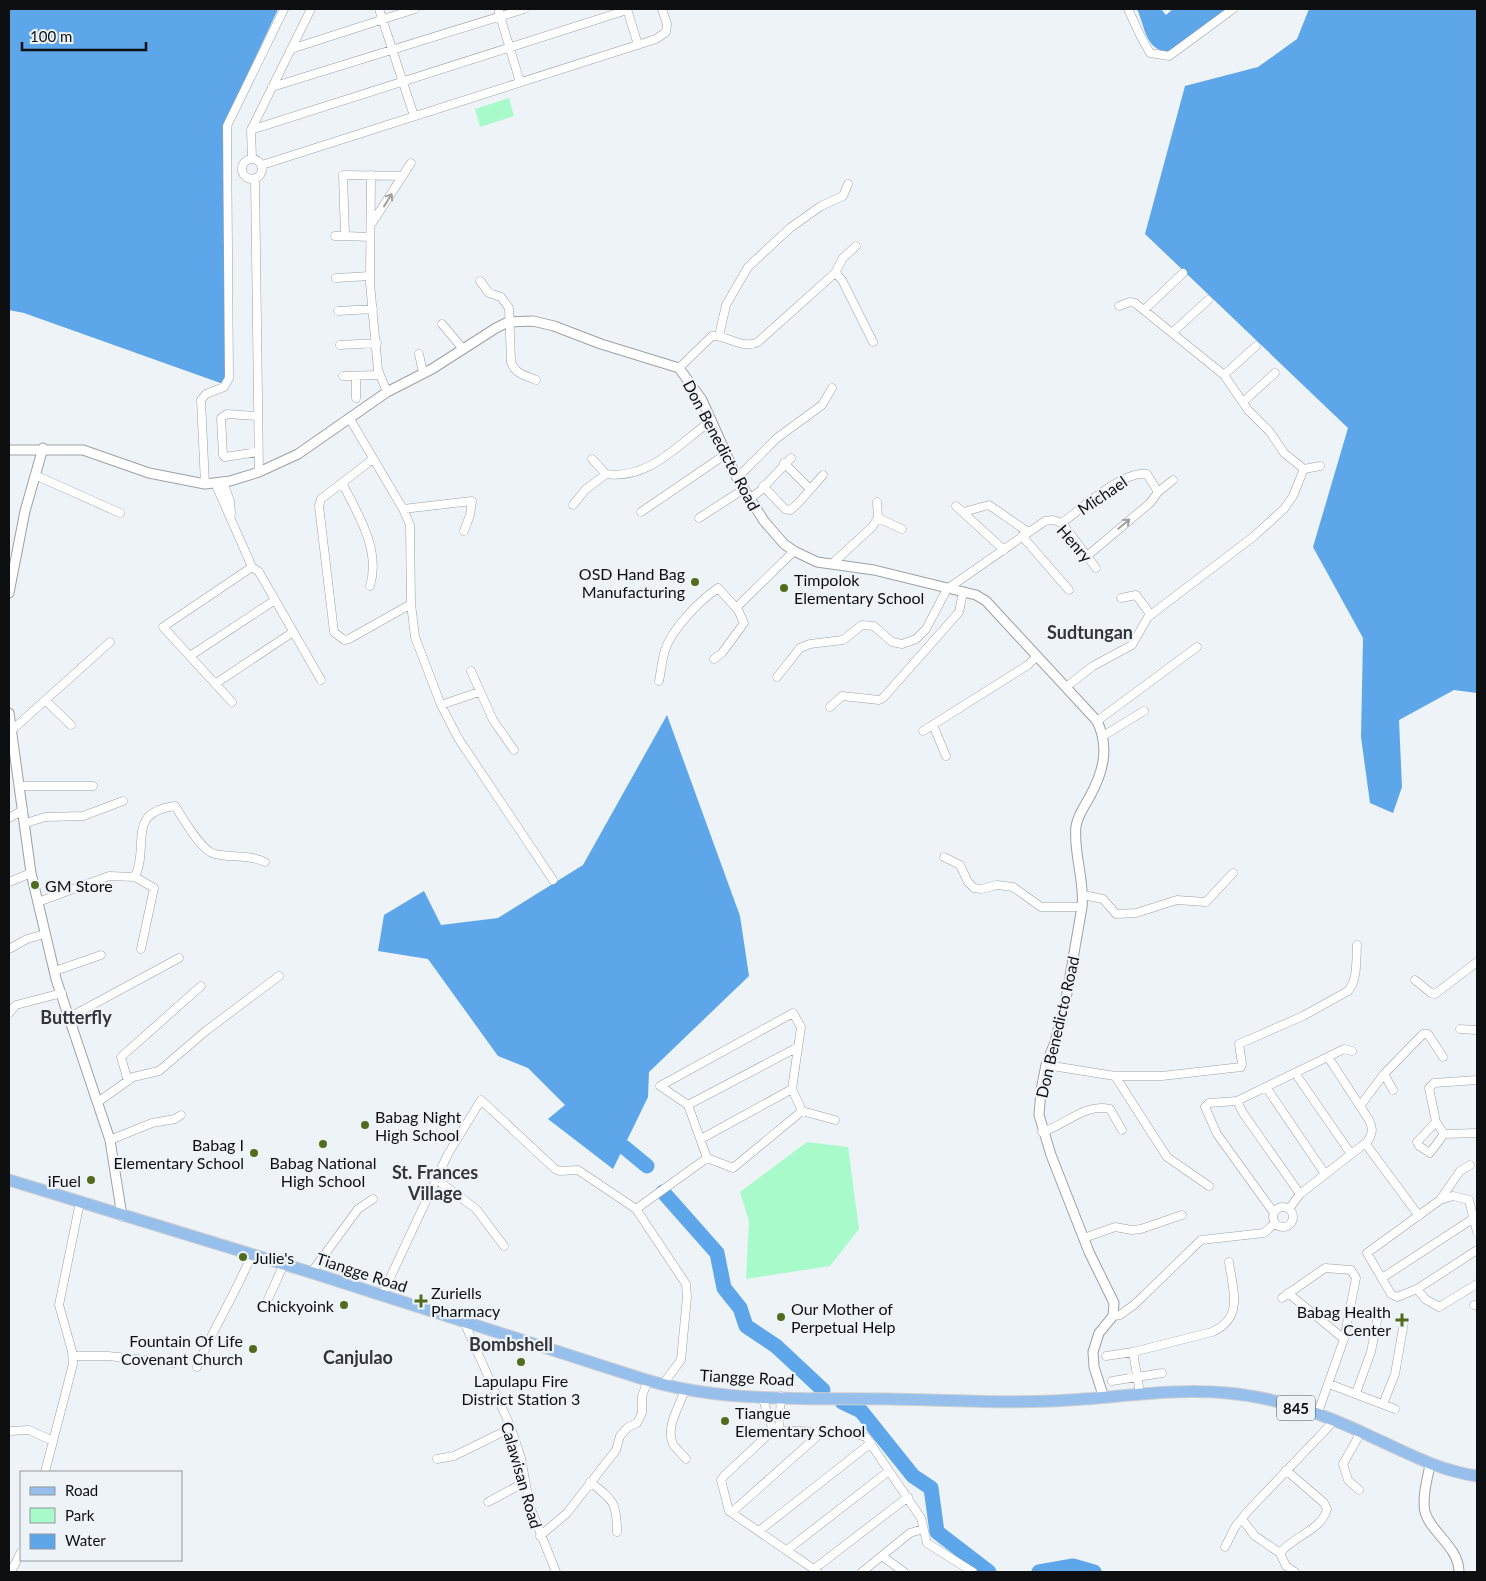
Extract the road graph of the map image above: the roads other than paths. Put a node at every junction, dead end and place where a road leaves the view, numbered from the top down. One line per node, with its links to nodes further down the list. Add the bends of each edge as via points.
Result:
1 (284, 9): 86 (street, via 227,126 229,378 224,387 206,394 201,400)
2 (310, 9): 14 (street)
3 (379, 9): 11 (street)
4 (415, 9): 11 (street)
5 (524, 9): 10 (street)
6 (627, 9): 12 (street); 13 (street)
7 (662, 9): 12 (street, via 666,32)
8 (1128, 9): 9 (street, via 1150,53 1169,56)
9 (1233, 9)
10 (499, 12): 13 (street); 15 (street)
11 (383, 19): 14 (street); 15 (street)
12 (638, 45): 17 (street)
13 (509, 47): 16 (street); 17 (street)
14 (291, 49): 18 (street)
15 (393, 50): 16 (street); 18 (street)
16 (401, 81): 19 (street); 20 (street)
17 (520, 82): 19 (street)
18 (272, 87): 20 (street)
19 (414, 116): 23 (street)
20 (251, 130): 21 (street)
21 (252, 159): 23 (street); 28 (street, via 245,162 243,169 248,177)
22 (411, 163): 27 (street)
23 (262, 165): 28 (street, via 261,173)
24 (333, 175): 25 (street)
25 (343, 175): 26 (street); 32 (street)
26 (371, 175): 27 (street); 30 (street)
27 (403, 176): 30 (street, one-way to 27)
28 (255, 178): 67 (street)
29 (848, 184): 48 (street, via 843,196 821,206 790,228 748,267 726,305)
30 (372, 223): 33 (street)
31 (335, 236): 32 (street)
32 (345, 236): 33 (street)
33 (370, 237): 37 (street)
34 (856, 246): 35 (street)
35 (834, 273): 48 (street, via 758,342 745,345); 49 (street, via 842,280)
36 (1183, 273): 43 (street)
37 (370, 276): 38 (street); 42 (street)
38 (336, 278)
39 (480, 281): 45 (street, via 488,293 501,297 508,305)
40 (1208, 300): 47 (street)
41 (1119, 306): 43 (street, via 1130,302)
42 (374, 309): 44 (street); 50 (street)
43 (1144, 310): 47 (street)
44 (338, 311)
45 (509, 322): 53 (street, Don Benedicto Road); 55 (street, Don Benedicto Road, via 533,321 554,326); 62 (street, via 513,368)
46 (442, 324): 53 (street)
47 (1173, 332): 59 (street)
48 (718, 336): 55 (street, via 709,338)
49 (874, 342)
50 (377, 343): 51 (street); 58 (street)
51 (340, 344)
52 (1256, 346): 59 (street)
53 (463, 349): 56 (street, Don Benedicto Road)
54 (419, 354): 56 (street)
55 (679, 368): 69 (street, Don Benedicto Road, via 702,400)
56 (423, 373): 64 (street, Don Benedicto Road)
57 (1275, 373): 66 (street)
58 (379, 375): 61 (street); 64 (street)
59 (1224, 375): 66 (street)
60 (343, 376): 61 (street)
61 (356, 376): 65 (street)
62 (536, 380)
63 (832, 388): 82 (street, via 822,405 782,434)
64 (387, 392): 68 (street, Don Benedicto Road)
65 (356, 398)
66 (1243, 402): 77 (street, via 1284,452)
67 (257, 416): 72 (street); 72 (street, via 228,414 221,418 223,455)
68 (350, 419): 74 (street); 78 (street, Don Benedicto Road, via 298,454)
69 (711, 421): 73 (street, Don Benedicto Road); 79 (street, via 650,466 623,476)
70 (43, 448): 71 (street, Don Benedicto Road); 80 (street); 86 (street, Don Benedicto Road, via 83,450 149,473)
71 (9, 450)
72 (258, 452): 78 (street)
73 (726, 454): 82 (street, Don Benedicto Road); 96 (street)
74 (373, 459): 85 (street); 95 (street)
75 (592, 459): 79 (street)
76 (1320, 466): 77 (street)
77 (1304, 469): 120 (street, via 1284,509 1246,543)
78 (259, 472): 84 (street, Don Benedicto Road)
79 (606, 474): 93 (street, via 585,490)
80 (35, 475): 98 (street); 115 (street)
81 (823, 475): 88 (street)
82 (737, 478): 89 (street, Don Benedicto Road)
83 (1173, 480): 90 (street)
84 (219, 483): 86 (street, Don Benedicto Road); 109 (street, via 224,505)
85 (342, 483): 111 (street, via 367,532 373,570); 118 (street, via 321,499 319,506 334,632 344,640 348,639)
86 (205, 484)
87 (763, 486): 88 (street, via 785,509 790,510); 88 (street, via 787,461); 91 (street)
88 (809, 488)
89 (744, 489): 91 (street, Don Benedicto Road); 99 (street)
90 (1158, 492): 101 (street, Michael, via 1147,474 1138,472); 107 (street, Michael, one-way to 90, via 1150,503)
91 (750, 499): 106 (street, Don Benedicto Road, via 764,521)
92 (877, 502): 100 (street)
93 (573, 505)
94 (956, 506): 97 (street)
95 (403, 509): 103 (street, via 472,501); 118 (street, via 410,526)
96 (641, 512)
97 (963, 512): 104 (street, via 989,505); 105 (street)
98 (120, 513)
99 (699, 518)
100 (878, 518): 102 (street); 108 (street, via 869,531)
101 (1062, 523): 104 (street, Henry, via 1045,521); 107 (street, Henry)
102 (902, 529)
103 (464, 531)
104 (1025, 534): 105 (street); 113 (street)
105 (1004, 550): 112 (street)
106 (794, 551): 108 (street, Don Benedicto Road, via 817,562); 119 (street)
107 (1086, 556): 110 (street, Henry)
108 (833, 563): 112 (street, Don Benedicto Road)
109 (252, 568): 117 (street, via 259,572); 124 (street, via 163,627)
110 (1096, 568)
111 (370, 586)
112 (947, 589): 114 (street, Don Benedicto Road); 128 (street, via 926,630 916,639 902,644 892,642 874,626 862,625 844,640 800,648)
113 (1069, 590)
114 (963, 592): 125 (street, Don Benedicto Road, via 986,601); 137 (street, via 959,612 883,698 842,696)
115 (9, 593)
116 (1121, 598): 120 (street, via 1136,595)
117 (275, 600): 121 (street); 124 (street)
118 (412, 604): 136 (street, via 415,637)
119 (736, 608): 126 (street, via 744,623); 130 (street, via 718,588 704,597 666,648)
120 (1151, 615): 132 (street, via 1132,644 1093,666)
121 (293, 632): 129 (street); 131 (street)
122 (110, 642): 134 (street)
123 (1197, 647): 140 (street)
124 (190, 656): 131 (street)
125 (1037, 656): 132 (street, Don Benedicto Road); 141 (street, via 999,684)
126 (714, 659)
127 (471, 671): 133 (street)
128 (777, 677)
129 (321, 680)
130 (658, 681)
131 (215, 684): 135 (street)
132 (1066, 687): 140 (street, Don Benedicto Road)
133 (479, 692): 136 (street); 146 (street)
134 (46, 701): 142 (street); 143 (street)
135 (232, 702)
136 (441, 705): 159 (street, via 458,738)
137 (830, 706)
138 (1144, 711): 145 (street)
139 (9, 713): 143 (street)
140 (1097, 721): 145 (street, Don Benedicto Road)
141 (933, 724): 144 (street); 147 (street)
142 (71, 725)
143 (12, 730): 148 (street)
144 (923, 731)
145 (1103, 736): 161 (street, Don Benedicto Road, via 1105,756 1102,770 1076,826)
146 (514, 750)
147 (946, 756)
148 (20, 786): 149 (street); 151 (street)
149 (93, 786)
150 (123, 801): 153 (street, via 83,816)
151 (23, 810): 152 (street); 153 (street)
152 (9, 818)
153 (26, 822): 157 (street)
154 (944, 857): 163 (street, via 960,864 974,888 1013,887 1041,907)
155 (265, 862): 158 (street, via 250,856 211,853 176,806 153,811 144,820)
156 (1233, 872): 161 (street, via 1206,902 1177,900 1128,914 1116,914 1103,899)
157 (31, 873): 160 (street); 162 (street)
158 (135, 877): 162 (street, via 109,876); 167 (street, via 154,888)
159 (553, 880)
160 (9, 882)
161 (1083, 895): 163 (street, Don Benedicto Road)
162 (38, 902): 164 (street)
163 (1082, 907): 184 (street, Don Benedicto Road, via 1066,999)
164 (45, 934): 166 (street); 171 (street)
165 (1357, 944): 187 (street, via 1353,987 1303,1016 1239,1044 1241,1067 1162,1076)
166 (9, 948)
167 (142, 950)
168 (100, 954): 171 (street)
169 (179, 958): 177 (street)
170 (1477, 962): 173 (street, via 1435,994)
171 (55, 971): 175 (street)
172 (279, 976): 189 (street, via 159,1071)
173 (1416, 980)
174 (201, 986): 189 (street, via 122,1058)
175 (62, 993): 176 (street, via 16,1005); 177 (street)
176 (9, 1013)
177 (70, 1017): 194 (street)
178 (1460, 1029): 179 (street)
179 (1477, 1030)
180 (798, 1047): 191 (street); 195 (street); 195 (street, via 801,1027 793,1013 660,1086)
181 (1352, 1051): 182 (street, via 1344,1049)
182 (1328, 1057): 185 (street); 196 (street)
183 (1444, 1057): 186 (street, via 1425,1033)
184 (1046, 1065): 187 (street); 202 (street, Don Benedicto Road, via 1040,1107)
185 (1296, 1073): 190 (street); 208 (street)
186 (1384, 1074): 192 (street); 196 (street)
187 (1115, 1076): 214 (street, via 1166,1157)
188 (1477, 1080): 200 (street, via 1431,1084 1428,1088)
189 (128, 1081): 194 (street)
190 (1266, 1087): 193 (street); 211 (street)
191 (792, 1089): 197 (street); 205 (street)
192 (1393, 1090)
193 (1237, 1101): 215 (street); 221 (street, via 1209,1103 1205,1107 1217,1134)
194 (98, 1102): 206 (street)
195 (688, 1105): 205 (street)
196 (1360, 1106): 207 (street, via 1373,1128)
197 (802, 1111): 199 (street); 209 (street, via 733,1168)
198 (181, 1115): 206 (street)
199 (835, 1120)
200 (1436, 1122): 204 (street); 204 (street, via 1419,1139 1419,1146 1430,1153)
201 (1122, 1130): 202 (street, via 1114,1112 1102,1107 1079,1113 1060,1126)
202 (1042, 1132): 228 (street, Don Benedicto Road)
203 (1477, 1133): 204 (street)
204 (1444, 1134)
205 (701, 1139): 209 (street)
206 (110, 1140): 223 (street)
207 (1366, 1143): 208 (street); 224 (street)
208 (1351, 1154): 211 (street)
209 (707, 1158): 219 (street)
210 (1470, 1165): 217 (street, via 1460,1172)
211 (1325, 1174): 215 (street)
212 (436, 1179): 219 (street, via 481,1100 554,1169 578,1170); 229 (street, via 476,1208); 238 (street)
213 (9, 1180): 218 (main road, Tiangge Road / 845)
214 (1210, 1186)
215 (1300, 1194): 220 (street)
216 (373, 1199): 234 (street, via 358,1210)
217 (1440, 1200): 224 (street); 225 (street, via 1453,1196 1469,1200)
218 (80, 1202): 223 (main road, Tiangge Road / 845); 246 (street, via 59,1305)
219 (636, 1209): 254 (street, via 686,1284 688,1297 681,1360)
220 (1289, 1209): 221 (street, via 1280,1208); 226 (street, via 1294,1216 1291,1224 1284,1227)
221 (1274, 1213): 226 (street)
222 (1182, 1215): 228 (street, via 1141,1229 1115,1227)
223 (122, 1216): 231 (main road, Tiangge Road / 845)
224 (1419, 1216): 235 (street, via 1367,1253)
225 (1474, 1218): 227 (street); 235 (street)
226 (1276, 1223): 240 (street, via 1264,1232 1201,1240 1135,1304)
227 (1477, 1232)
228 (1084, 1238): 240 (street, Don Benedicto Road, via 1114,1303)
229 (504, 1246)
230 (1477, 1250): 237 (street)
231 (252, 1254): 233 (main road, Tiangge Road / 845); 249 (street)
232 (1229, 1262): 245 (street, via 1234,1307 1229,1323 1212,1332)
233 (284, 1264): 234 (main road, Tiangge Road / 845); 239 (street)
234 (310, 1273): 238 (main road, Tiangge Road / 845)
235 (1382, 1278): 237 (street, via 1391,1294 1397,1297)
236 (1477, 1284): 237 (street, via 1438,1308)
237 (1417, 1289)
238 (382, 1295): 242 (main road, Tiangge Road / 845)
239 (264, 1308)
240 (1113, 1316): 261 (street, via 1099,1333 1092,1352)
241 (1377, 1321): 258 (street, via 1371,1352)
242 (464, 1322): 252 (main road, Tiangge Road / 845); 266 (street, Calawisan Road)
243 (1404, 1322): 262 (street, via 1395,1374)
244 (1344, 1339): 244 (street, via 1356,1281 1351,1270 1325,1268 1285,1295); 255 (street)
245 (1133, 1352): 247 (street); 251 (street)
246 (73, 1356): 248 (street); 272 (street)
247 (1106, 1356)
248 (174, 1363)
249 (197, 1367)
250 (1162, 1373): 251 (street)
251 (1138, 1377): 253 (street); 257 (street)
252 (648, 1380): 254 (main road, Tiangge Road / 845); 281 (street, via 637,1423 620,1436 616,1450)
253 (1112, 1381)
254 (663, 1384): 256 (main road, Tiangge Road / 845)
255 (1329, 1384): 258 (street); 264 (street)
256 (685, 1390): 259 (main road, Tiangge Road / 845); 274 (street, via 671,1430 672,1443)
257 (1140, 1393): 261 (main road, 845); 264 (main road, 845, via 1196,1391 1238,1394)
258 (1356, 1393): 262 (street)
259 (762, 1396): 260 (main road, Tiangge Road / 845); 267 (street)
260 (781, 1396): 261 (main road, Tiangge Road / 845); 267 (street)
261 (1104, 1398)
262 (1383, 1404): 263 (street)
263 (1395, 1409)
264 (1317, 1415): 265 (main road, 845)
265 (1333, 1422): 270 (main road, 845); 276 (street)
266 (511, 1428): 273 (street, via 454,1456); 280 (street, Calawisan Road)
267 (776, 1430): 269 (street); 285 (street, via 724,1476 722,1480)
268 (9, 1431): 272 (street, via 29,1430)
269 (822, 1432): 271 (street, via 852,1433); 285 (street)
270 (1361, 1432): 275 (main road, 845); 282 (street, via 1343,1464 1348,1480)
271 (868, 1440): 278 (street); 288 (street)
272 (53, 1441): 277 (street)
273 (437, 1459)
274 (686, 1459)
275 (1430, 1465): 279 (main road, 845); 305 (street, via 1424,1500 1426,1515 1452,1550)
276 (1286, 1470): 286 (street); 293 (street, via 1327,1509 1322,1520)
277 (45, 1471)
278 (889, 1471): 283 (street); 292 (street)
279 (1477, 1476)
280 (525, 1482): 284 (street); 290 (street, Calawisan Road)
281 (590, 1482): 289 (street, via 617,1510); 290 (street, via 567,1513)
282 (1359, 1490)
283 (908, 1496): 287 (street, via 921,1518); 296 (street)
284 (488, 1502)
285 (731, 1511): 288 (street)
286 (1242, 1519): 291 (street); 293 (street, via 1255,1536)
287 (923, 1529): 295 (street, via 910,1533); 301 (street, via 927,1543)
288 (758, 1531): 292 (street)
289 (617, 1532)
290 (540, 1536): 298 (street, Calawisan Road)
291 (1226, 1547)
292 (787, 1550): 296 (street)
293 (1280, 1553): 302 (street, via 1286,1566)
294 (20, 1554): 297 (street)
295 (882, 1556): 299 (street); 300 (street)
296 (816, 1571)
297 (11, 1572)
298 (556, 1572)
299 (862, 1572)
300 (904, 1572)
301 (973, 1572)
302 (1295, 1572)
303 (1300, 1572): 304 (street)
304 (1304, 1572)
305 (1459, 1572)

